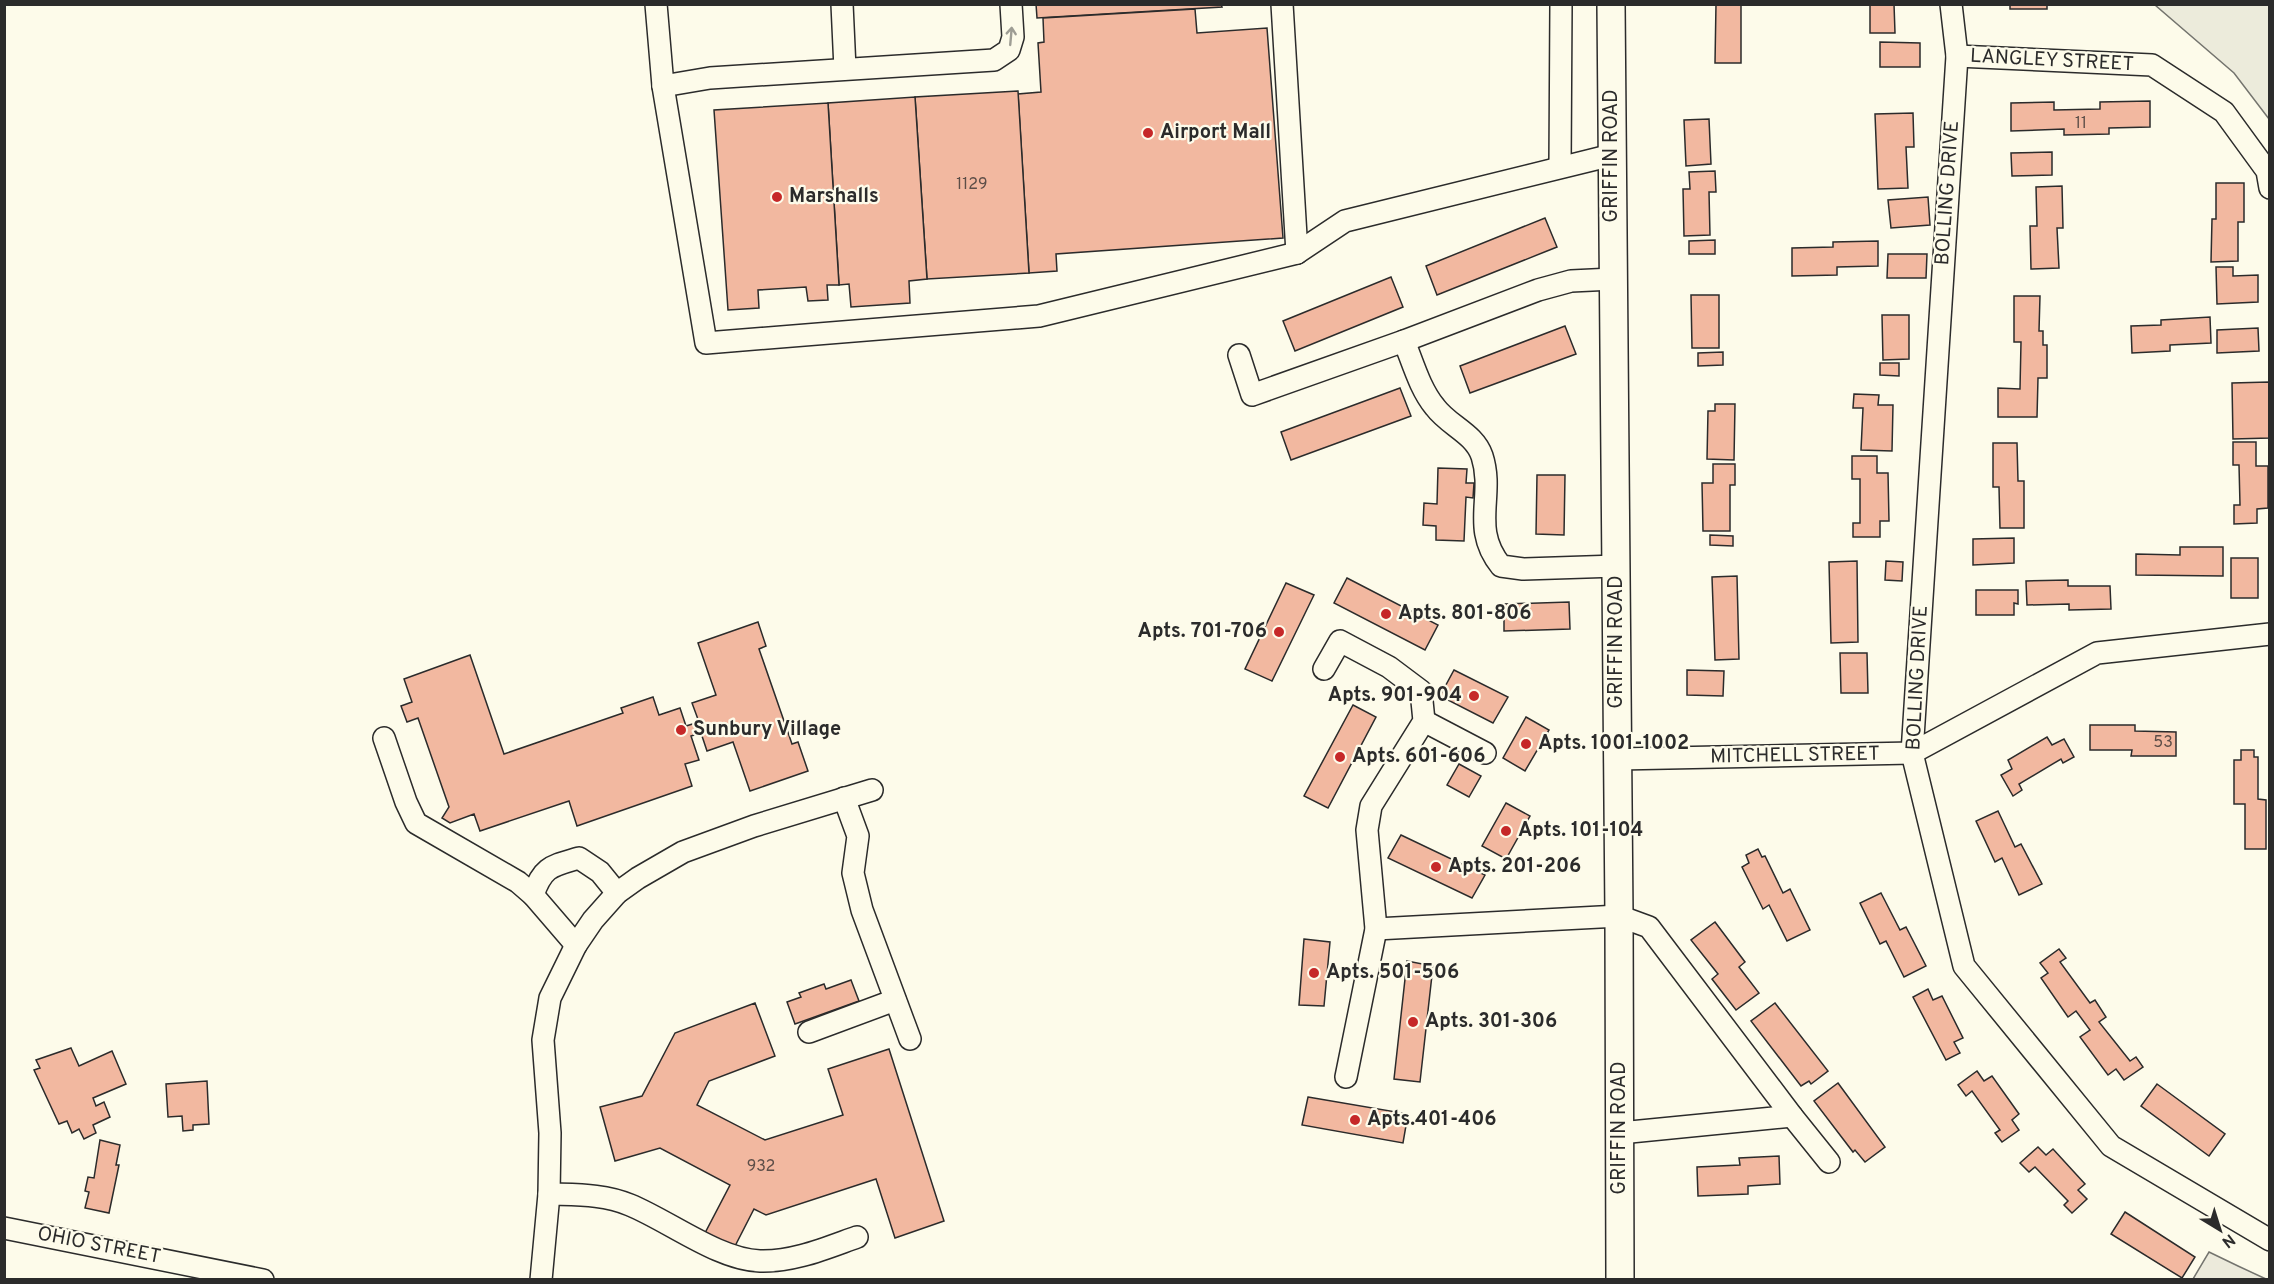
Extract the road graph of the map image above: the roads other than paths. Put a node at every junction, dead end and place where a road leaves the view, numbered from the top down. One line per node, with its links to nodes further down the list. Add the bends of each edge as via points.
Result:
1 (656, 4): 10 (street)
2 (842, 4): 9 (street)
3 (1011, 4): 9 (street, one-way to 3, via 994,60 1009,50 1013,37)
4 (1282, 4): 14 (street)
5 (1561, 4): 12 (street)
6 (1611, 4): 11 (main road, GRIFFIN ROAD)
7 (1951, 4): 8 (street, BOLLING DRIVE)
8 (1957, 56): 13 (street, LANGLEY STREET, via 2152,65 2224,112 2267,171); 24 (street, BOLLING DRIVE)
9 (845, 69): 10 (street, via 710,78)
10 (663, 86): 14 (street, via 706,343 1039,316)
11 (1612, 155): 12 (street); 15 (main road, GRIFFIN ROAD)
12 (1560, 167): 14 (street, via 1346,221)
13 (2270, 188)
14 (1297, 253)
15 (1613, 279): 16 (street, via 1571,281 1538,290); 18 (main road, GRIFFIN ROAD)
16 (1404, 341): 17 (street, via 1252,395); 18 (street, via 1435,407 1471,438 1481,455 1485,471 1485,534 1491,553 1501,566)
17 (1239, 355)
18 (1617, 566): 25 (main road, GRIFFIN ROAD)
19 (2270, 634): 24 (street, MITCHELL STREET, via 2097,653)
20 (1324, 669): 21 (street, via 1340,641 1389,667 1421,691)
21 (1424, 720): 23 (street); 31 (street, via 1371,806 1366,830)
22 (384, 738): 29 (street, via 416,823 518,882)
23 (1485, 753)
24 (1912, 753): 25 (street, MITCHELL STREET); 43 (street, BOLLING DRIVE, via 1964,966 2111,1146)
25 (1618, 759): 30 (main road, GRIFFIN ROAD)
26 (872, 790): 27 (street)
27 (844, 798): 28 (street, via 683,852); 33 (street, via 858,836 853,873 862,910)
28 (617, 893): 29 (street, via 600,872 579,858 551,866 538,880); 32 (street)
29 (533, 895): 32 (street)
30 (1619, 916): 31 (street); 37 (street, via 1649,927); 38 (main road, GRIFFIN ROAD)
31 (1376, 929): 36 (street)
32 (576, 945): 40 (street, via 550,998 543,1040 550,1133)
33 (895, 1000): 34 (street); 35 (street)
34 (809, 1032)
35 (910, 1040)
36 (1346, 1077)
37 (1792, 1116): 38 (street); 39 (street)
38 (1620, 1133): 46 (main road, GRIFFIN ROAD)
39 (1829, 1162)
40 (549, 1194): 42 (street, via 598,1196 628,1204 726,1253 758,1261 788,1259); 45 (street)
41 (4, 1228): 44 (street, OHIO STREET)
42 (857, 1237)
43 (2270, 1240)
44 (263, 1280)
45 (541, 1280)
46 (1620, 1280)

